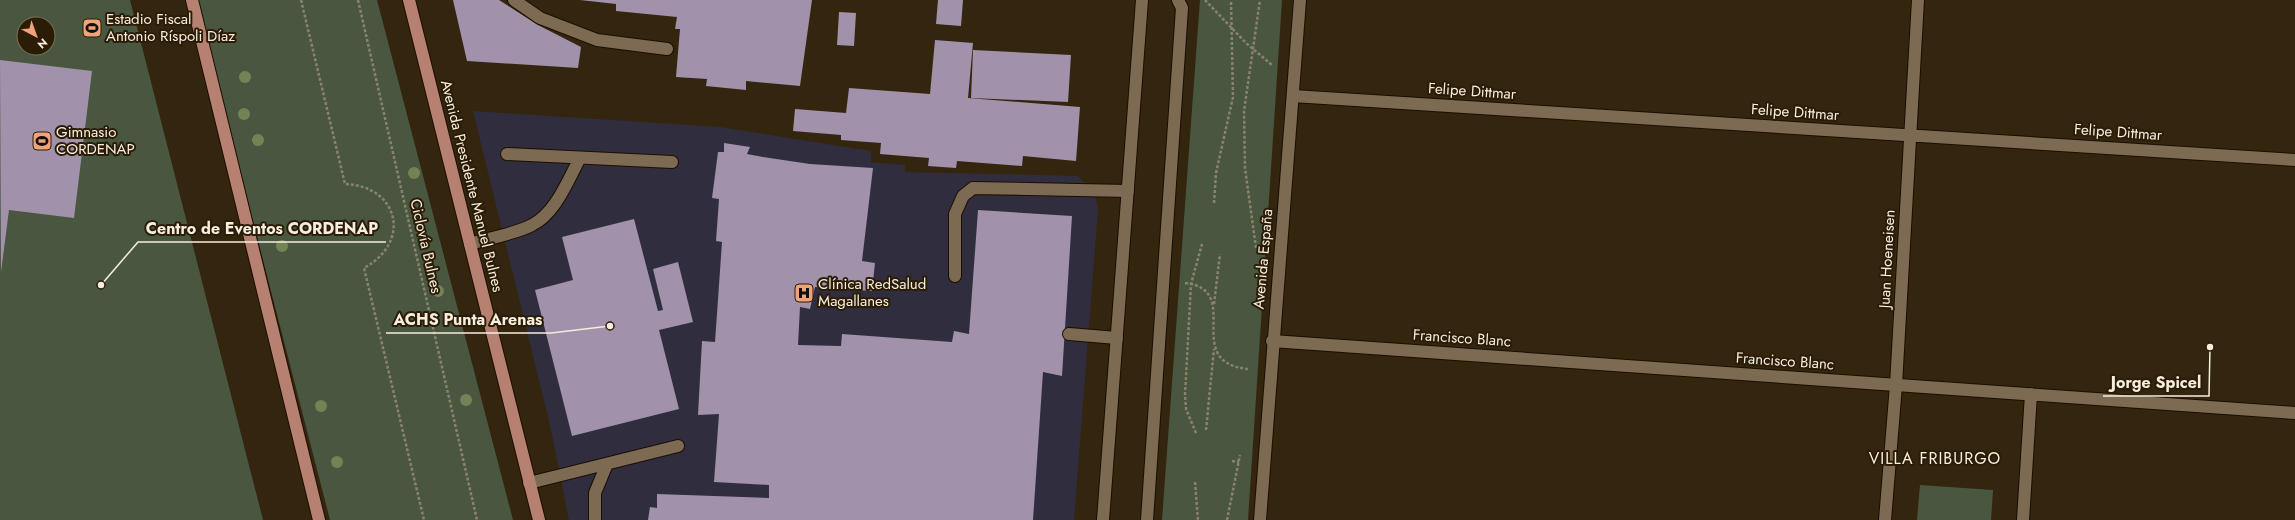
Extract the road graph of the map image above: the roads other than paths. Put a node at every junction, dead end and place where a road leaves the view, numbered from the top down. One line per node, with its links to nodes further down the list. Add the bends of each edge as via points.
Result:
1 (192, 0): 27 (main road)
2 (409, 0): 16 (main road, Avenida Presidente Manuel Bulnes)
3 (514, 0): 8 (street, via 540,18 597,40)
4 (1142, 0): 15 (street)
5 (1178, 0): 31 (street, via 1182,8)
6 (1300, 0): 9 (street, Avenida España)
7 (1918, 0): 10 (street, Juan Hoeneisen)
8 (667, 49)
9 (1293, 96): 10 (street, Felipe Dittmar); 20 (street, Avenida España)
10 (1910, 135): 13 (street, Felipe Dittmar); 21 (street, Juan Hoeneisen)
11 (507, 154): 12 (street)
12 (580, 158): 14 (street); 16 (street, via 558,198 547,213 532,225)
13 (2295, 160)
14 (672, 162)
15 (1128, 191): 17 (street, via 973,188 963,196 955,214); 19 (street)
16 (470, 244): 26 (main road, Avenida Presidente Manuel Bulnes)
17 (955, 276)
18 (1069, 334): 19 (street)
19 (1117, 338): 30 (street)
20 (1272, 341): 21 (street, Francisco Blanc); 32 (street, Avenida España)
21 (1896, 385): 22 (street, Francisco Blanc); 33 (street, Juan Hoeneisen)
22 (2031, 394): 23 (street, Francisco Blanc); 34 (street)
23 (2295, 413)
24 (678, 446): 25 (street)
25 (607, 464): 26 (street); 29 (street, via 595,493)
26 (529, 483): 28 (main road, Avenida Presidente Manuel Bulnes)
27 (320, 520)
28 (539, 520)
29 (594, 520)
30 (1104, 520)
31 (1147, 520)
32 (1260, 520)
33 (1885, 520)
34 (2023, 520)

